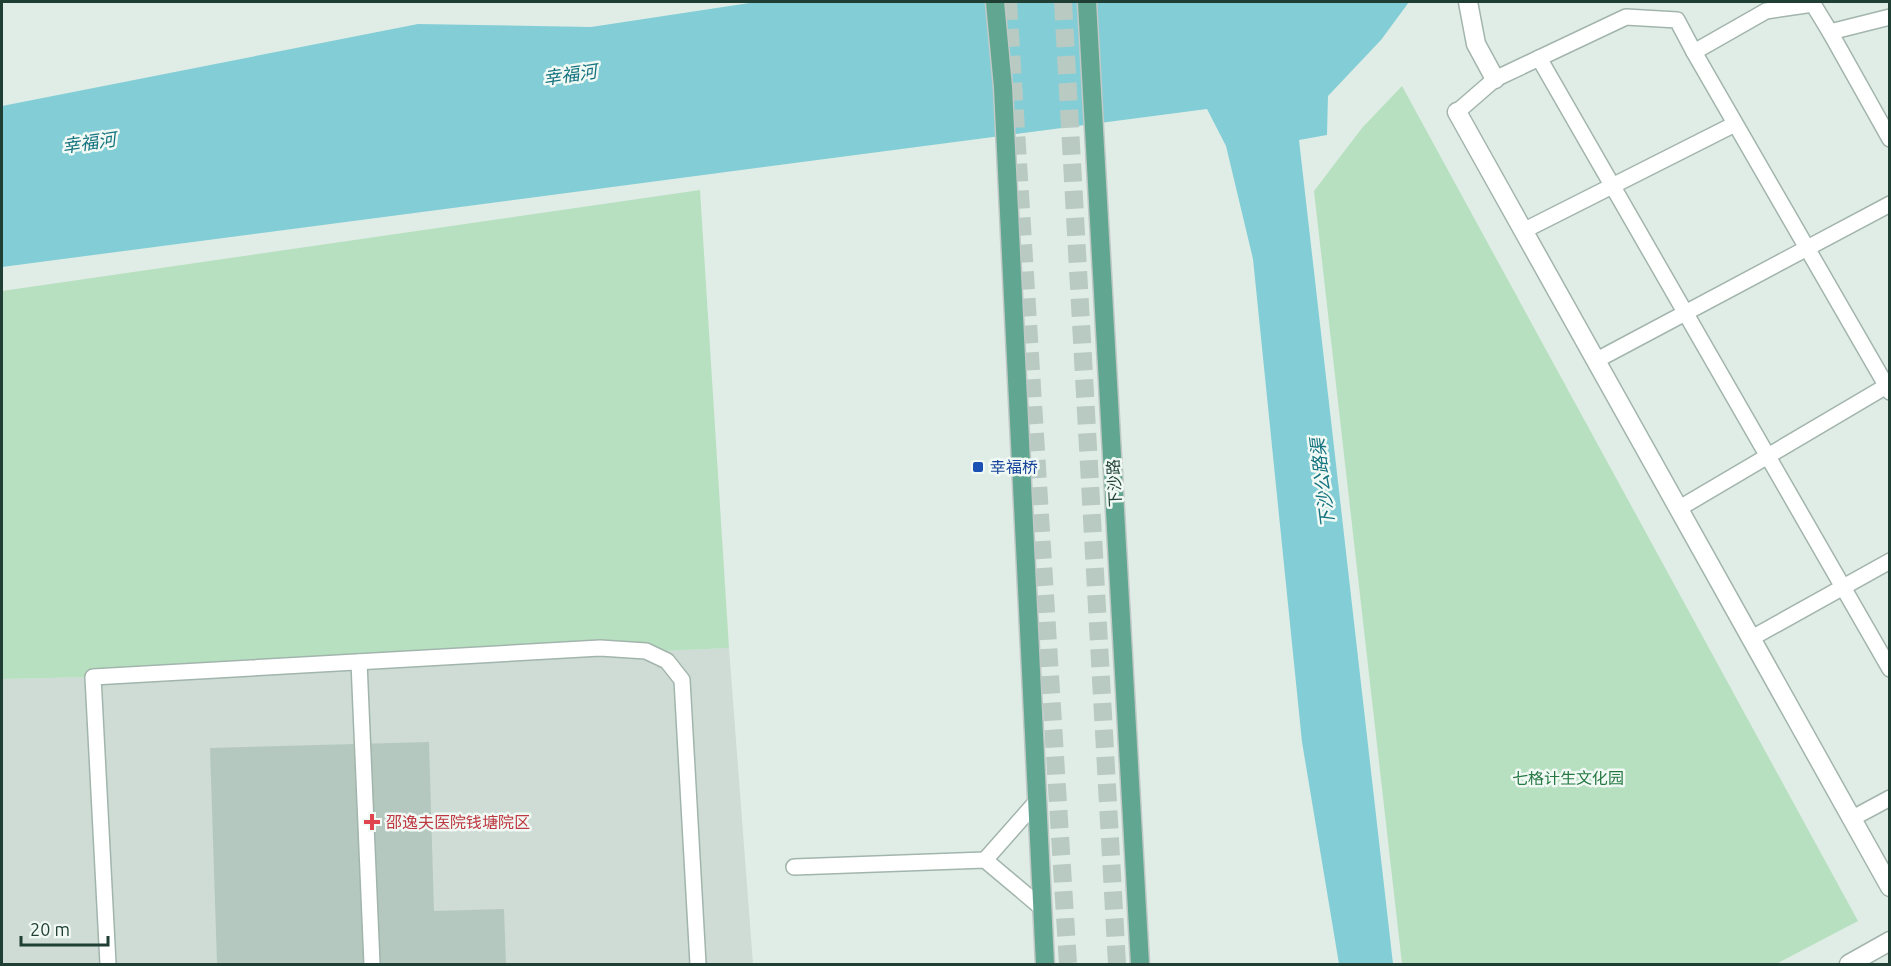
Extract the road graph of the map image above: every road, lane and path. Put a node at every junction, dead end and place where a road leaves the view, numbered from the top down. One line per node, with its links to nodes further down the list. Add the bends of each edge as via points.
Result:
1 (995, 2): 27 (main road, via 1003,87)
2 (1087, 2): 38 (main road, 下沙路)
3 (1468, 2): 8 (street, via 1476,44)
4 (1890, 17): 5 (lane)
5 (1830, 32): 6 (lane, via 1813,4 1766,11); 11 (lane)
6 (1694, 52): 7 (lane, via 1677,20 1626,17); 10 (lane)
7 (1539, 58): 8 (lane); 12 (lane)
8 (1495, 79): 9 (lane)
9 (1457, 112): 14 (street)
10 (1735, 124): 12 (lane); 15 (lane)
11 (1890, 139)
12 (1613, 186): 14 (lane); 16 (lane)
13 (1890, 204): 15 (lane)
14 (1523, 231): 17 (street)
15 (1806, 248): 16 (lane); 18 (lane)
16 (1685, 313): 17 (lane); 19 (lane)
17 (1595, 361): 20 (street)
18 (1888, 388): 19 (lane)
19 (1768, 456): 20 (lane); 22 (lane)
20 (1678, 509): 23 (street)
21 (1890, 561): 22 (lane)
22 (1843, 588): 23 (lane); 25 (lane)
23 (1750, 639): 28 (street)
24 (359, 662): 34 (lane, via 93,677); 35 (lane); 36 (lane, via 600,648 646,651 667,662 682,680)
25 (1890, 669)
26 (1890, 798): 28 (lane)
27 (1037, 801): 29 (lane); 32 (main road)
28 (1851, 819): 31 (street)
29 (985, 860): 30 (lane); 32 (lane)
30 (794, 867)
31 (1890, 887)
32 (1042, 908): 37 (main road)
33 (1890, 941): 39 (street)
34 (108, 964)
35 (372, 964)
36 (698, 964)
37 (1045, 964)
38 (1140, 964)
39 (1849, 964)

